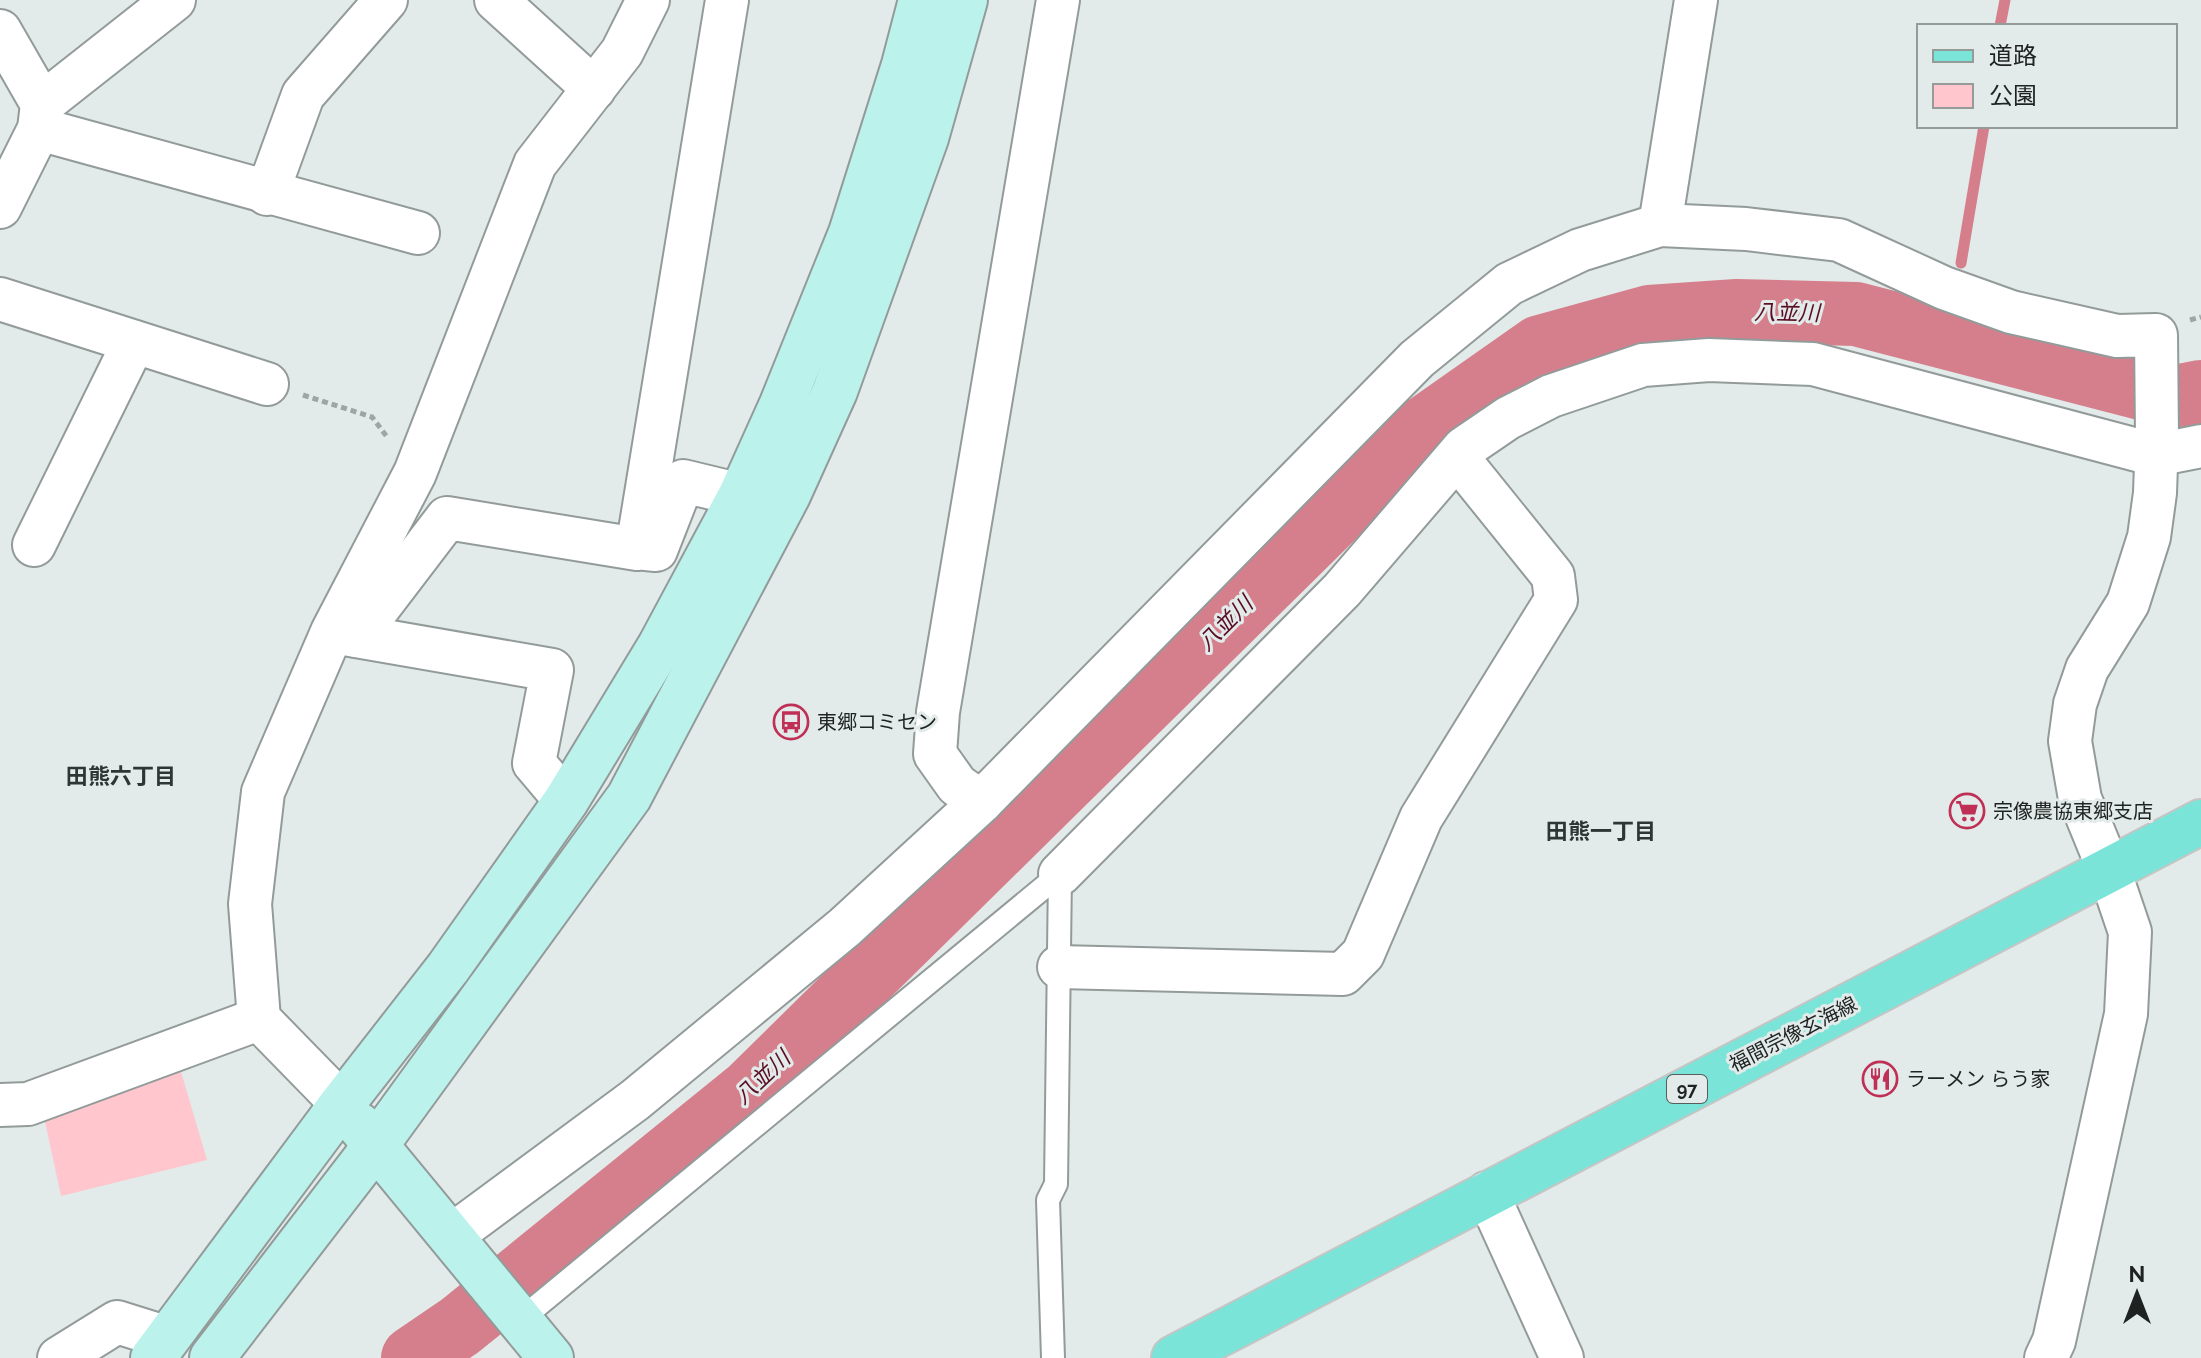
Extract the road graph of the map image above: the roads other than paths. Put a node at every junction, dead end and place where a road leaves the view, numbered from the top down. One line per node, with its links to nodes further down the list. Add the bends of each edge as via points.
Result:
1 (174, 0): 12 (street)
2 (386, 0): 13 (street, via 303,95)
3 (496, 0): 11 (street)
4 (648, 0): 11 (street, via 622,52)
5 (727, 0): 25 (street)
6 (921, 0): 23 (street, via 851,233)
7 (965, 0): 36 (street, via 891,238 835,391 788,495 629,797)
8 (1058, 0): 28 (street, via 938,712 935,754 957,785)
9 (1696, 0): 15 (street)
10 (0, 31): 12 (street)
11 (594, 89): 26 (street, via 535,164 415,473)
12 (40, 117): 13 (street); 14 (street)
13 (267, 194): 16 (street)
14 (0, 207)
15 (1660, 225): 20 (street, via 1839,240 2011,312 2117,336 2156,335); 28 (street, via 1580,250 1509,284 1417,359)
16 (418, 233)
17 (0, 299): 18 (street)
18 (134, 342): 19 (street); 24 (street)
19 (267, 384)
20 (2156, 445): 21 (street); 22 (street, via 1813,364 1709,360 1643,365 1551,396 1508,418); 30 (street, via 2149,537 2128,603 2087,669 2070,741 2080,799)
21 (2201, 446)
22 (1457, 457): 31 (street, via 1342,590); 32 (street, via 1553,576 1556,600 1421,818 1363,954 1343,974)
23 (741, 495): 25 (street, via 683,481 656,550); 27 (street, via 660,646)
24 (34, 545)
25 (637, 549): 26 (street, via 447,518)
26 (344, 634): 27 (street, via 552,670 534,763); 33 (street, via 263,792 250,904)
27 (566, 801): 34 (street, via 448,968)
28 (981, 802): 38 (street, via 845,927)
29 (2201, 822): 30 (main road, 福間宗像玄海線 / 97)
30 (2109, 870): 37 (main road, 福間宗像玄海線 / 97); 47 (street, via 2130,932 2126,1014)
31 (1060, 874): 32 (lane); 39 (lane)
32 (1059, 967): 44 (lane, via 1056,1184 1048,1200)
33 (259, 1019): 34 (street); 35 (street, via 28,1104)
34 (342, 1104): 36 (street); 40 (street)
35 (0, 1105)
36 (376, 1145): 38 (street); 42 (street)
37 (1487, 1193): 45 (main road, 福間宗像玄海線 / 97); 46 (street)
38 (456, 1242): 39 (street)
39 (513, 1312): 43 (street)
40 (160, 1348): 41 (street, via 117,1322)
41 (59, 1358)
42 (212, 1358)
43 (551, 1358)
44 (1053, 1358)
45 (1174, 1358)
46 (1562, 1358)
47 (2046, 1358)

